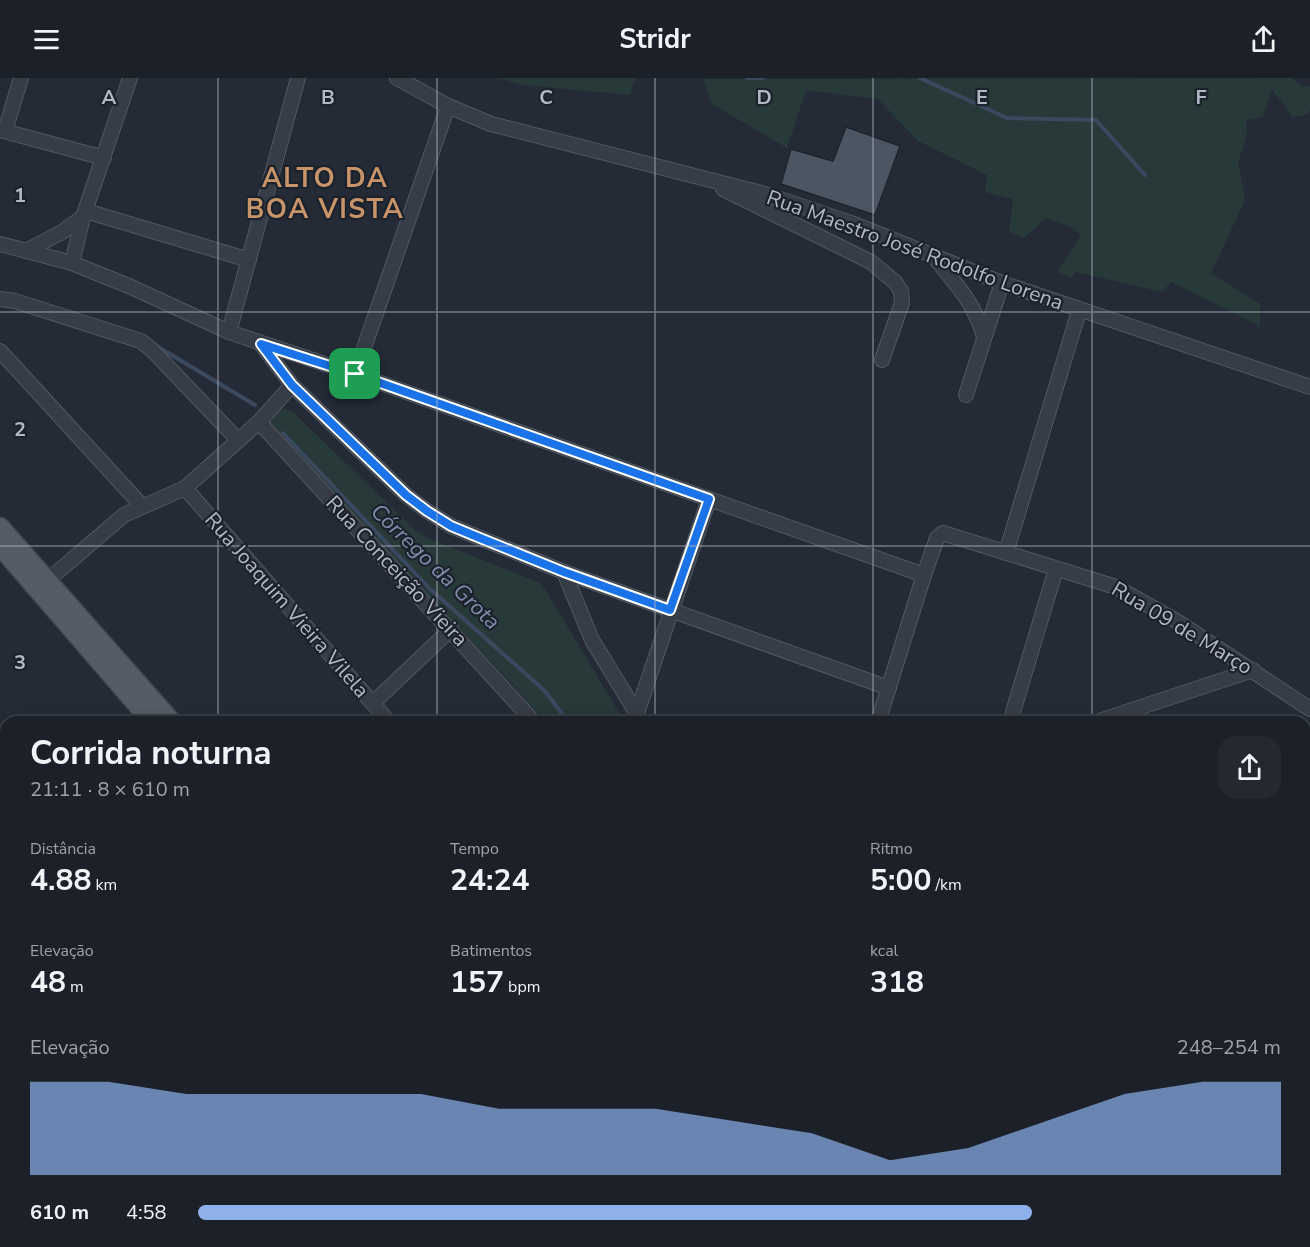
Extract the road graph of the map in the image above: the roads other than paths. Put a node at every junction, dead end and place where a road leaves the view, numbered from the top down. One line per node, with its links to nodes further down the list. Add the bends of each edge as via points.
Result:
1 (21, 78): 6 (street)
2 (130, 78): 7 (street)
3 (297, 78): 13 (street)
4 (397, 78): 5 (street, Rua Maestro José Rodolfo Lorena)
5 (448, 106): 8 (street, Rua Maestro José Rodolfo Lorena, via 491,124); 23 (street)
6 (3, 130): 7 (street)
7 (104, 158): 9 (street)
8 (702, 179): 12 (street, Rua Maestro José Rodolfo Lorena, via 809,208); 22 (street, via 871,262 895,282 902,303)
9 (84, 214): 11 (street, via 62,232); 13 (street); 14 (street)
10 (0, 244): 11 (street)
11 (26, 250): 14 (street)
12 (934, 256): 15 (street, Rua Maestro José Rodolfo Lorena); 19 (street, via 969,300)
13 (249, 260): 18 (street)
14 (72, 263): 18 (street)
15 (1002, 284): 17 (street, Rua Maestro José Rodolfo Lorena); 19 (street)
16 (0, 299): 28 (street, via 15,300 141,341)
17 (1079, 311): 25 (street, Rua Maestro José Rodolfo Lorena); 34 (street)
18 (229, 332): 20 (street)
19 (984, 338): 26 (street)
20 (261, 344): 23 (street); 24 (street)
21 (0, 351): 31 (street)
22 (882, 360)
23 (355, 374): 30 (street)
24 (292, 385): 27 (street); 36 (street, via 427,511 451,526)
25 (1310, 387)
26 (966, 395)
27 (259, 422): 28 (street); 40 (street, Rua Conceição Vieira)
28 (237, 439): 29 (street)
29 (185, 488): 31 (street); 43 (street, Rua Joaquim Vieira Vilela)
30 (709, 499): 37 (street); 39 (street)
31 (142, 506): 38 (street, via 124,515)
32 (0, 527): 38 (main road)
33 (0, 546): 45 (main road)
34 (1006, 553): 35 (street, Rua 09 de Março); 37 (street, Rua 09 de Março, via 943,533 936,538)
35 (1056, 569): 41 (street, Rua 09 de Março, via 1116,587); 52 (street)
36 (564, 572): 39 (street); 49 (street, via 592,640)
37 (924, 575): 42 (street)
38 (47, 581): 46 (main road)
39 (670, 610): 42 (street); 50 (street)
40 (451, 629): 43 (street); 48 (street, Rua Conceição Vieira)
41 (1253, 670): 44 (street, Rua 09 de Março); 53 (street)
42 (889, 688): 51 (street)
43 (373, 703): 47 (street, Rua Joaquim Vieira Vilela)
44 (1310, 709)
45 (147, 716)
46 (167, 716)
47 (384, 716)
48 (529, 716)
49 (639, 716)
50 (642, 716)
51 (880, 716)
52 (1012, 716)
53 (1113, 716)

